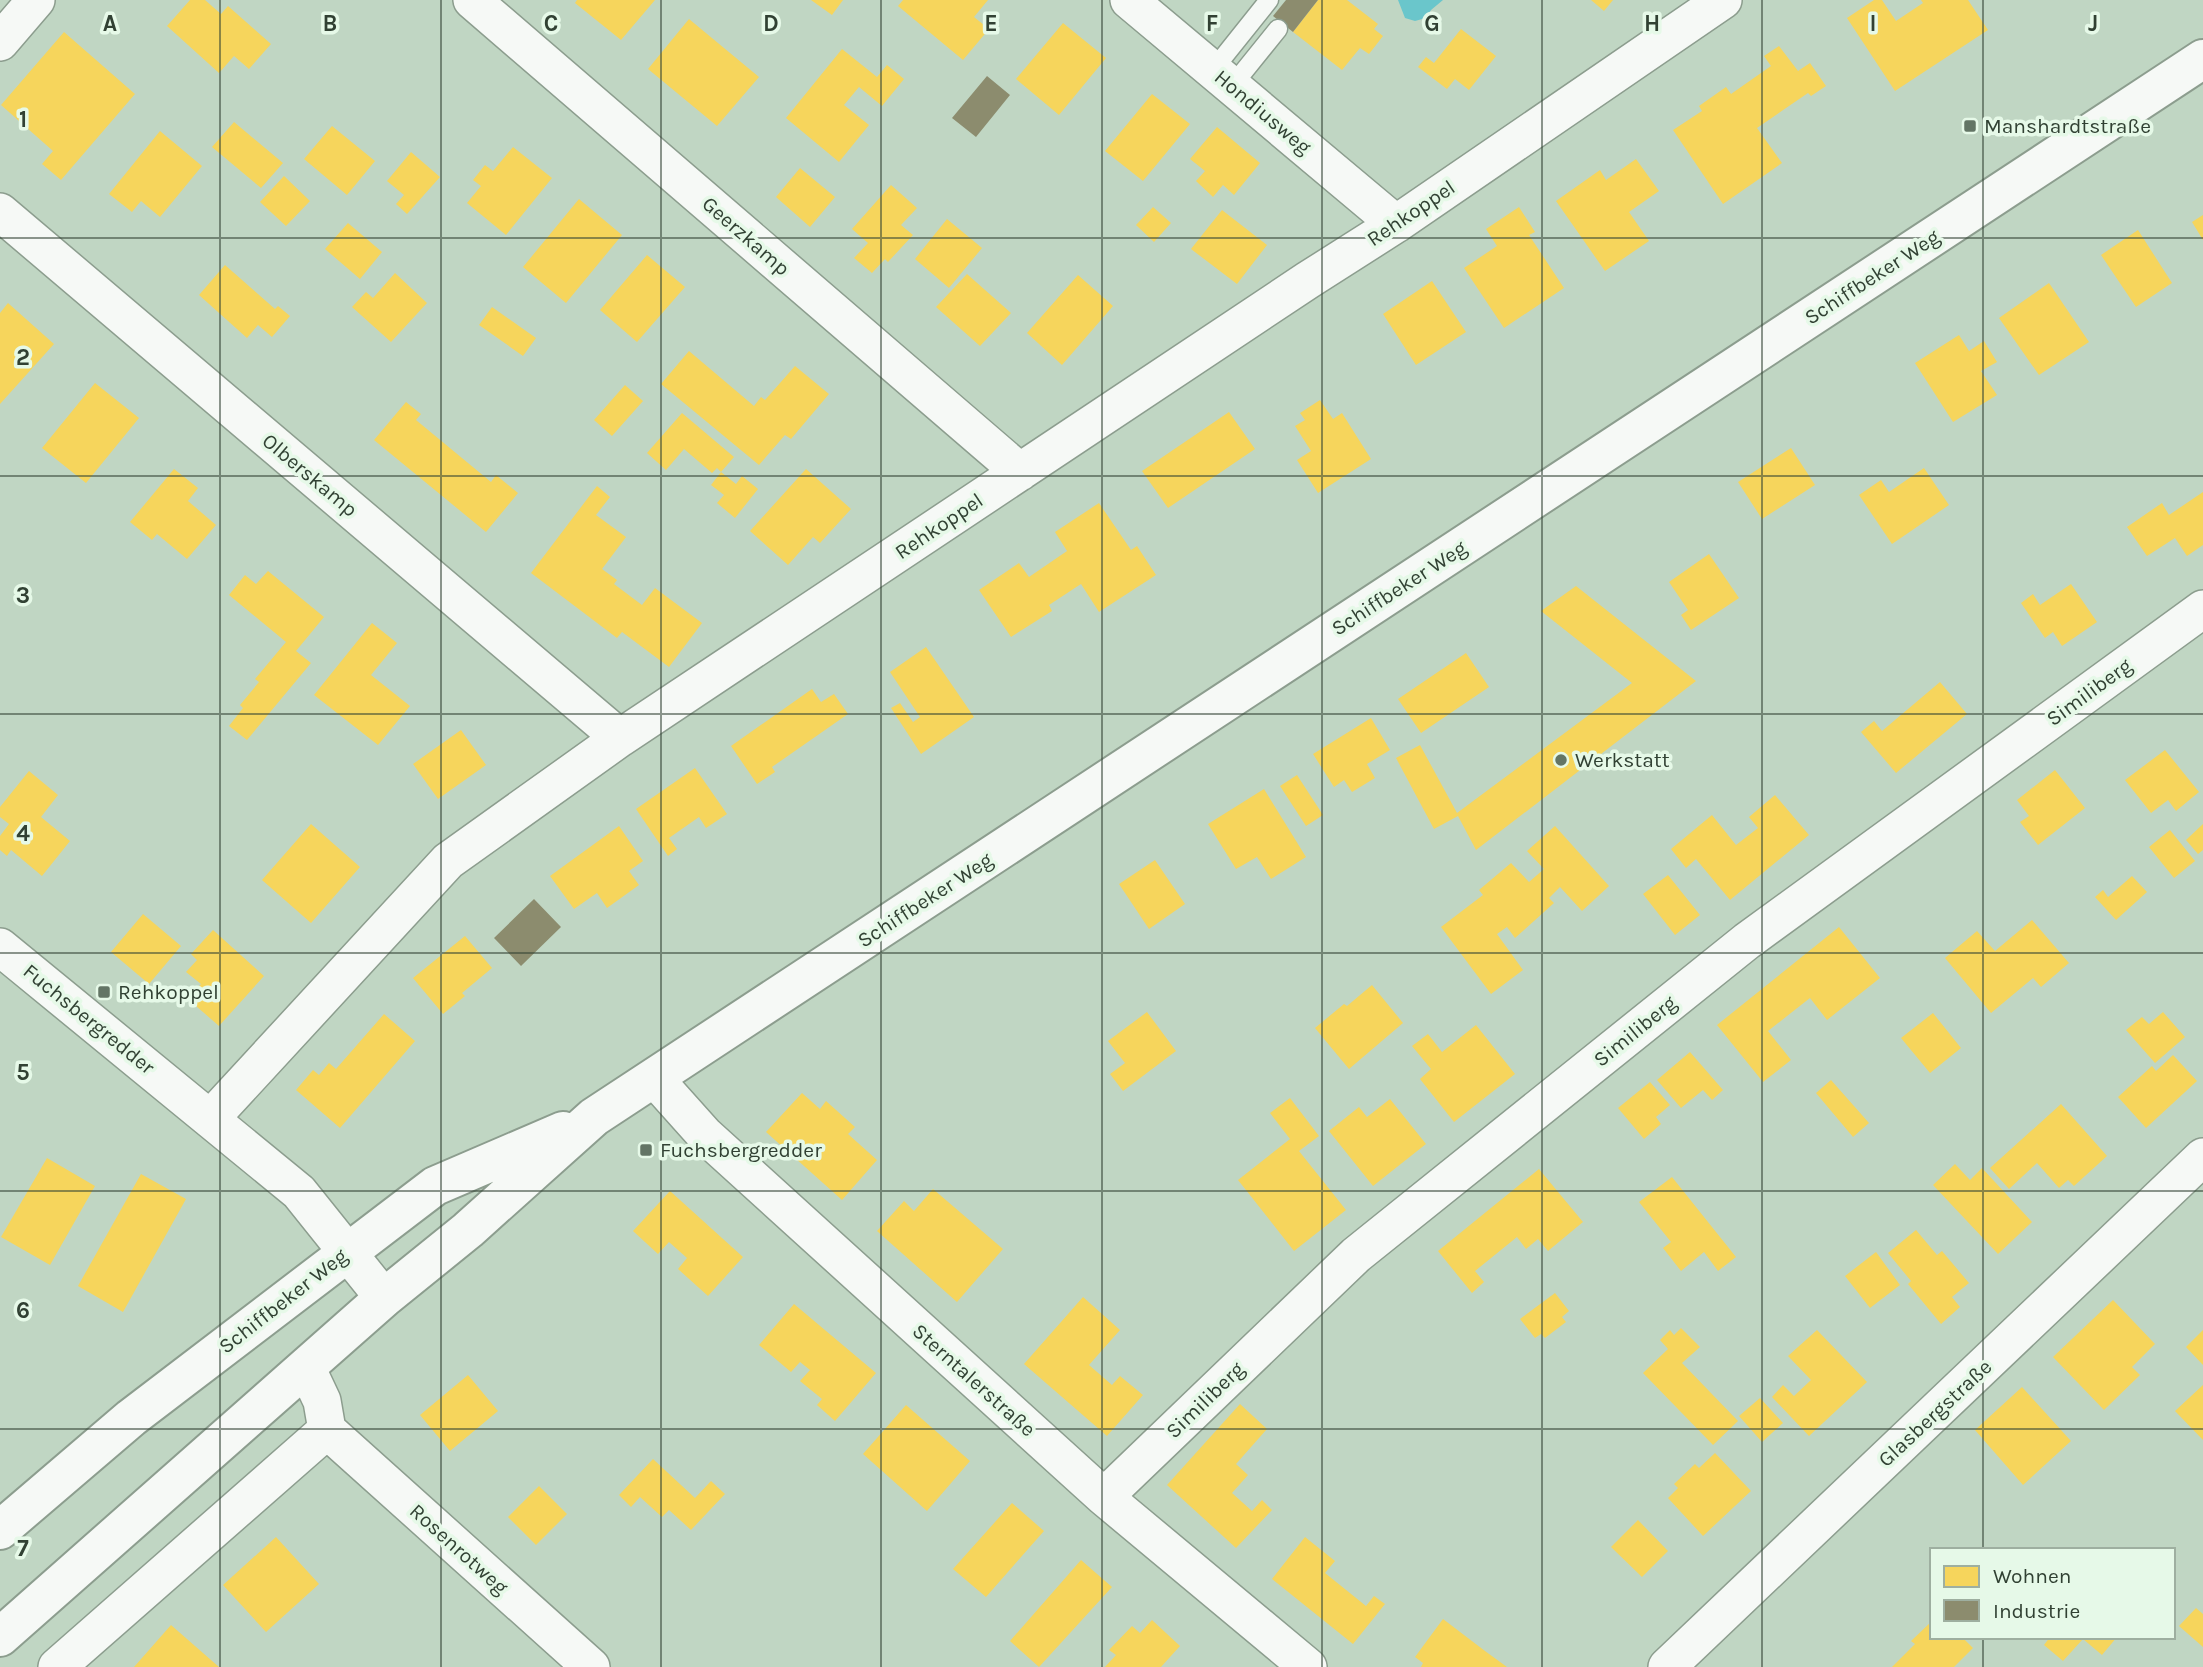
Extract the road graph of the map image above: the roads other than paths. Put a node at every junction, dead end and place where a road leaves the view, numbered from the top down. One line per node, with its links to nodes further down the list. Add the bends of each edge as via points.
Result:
1 (36, 0): 7 (street)
2 (472, 0): 12 (street, Geerzkamp)
3 (1129, 0): 9 (street, Hondiusweg)
4 (1269, 0): 9 (lane)
5 (1723, 0): 11 (street, Rehkoppel)
6 (1278, 29): 9 (lane)
7 (0, 42)
8 (2203, 59): 16 (main road, Schiffbeker Weg)
9 (1222, 78): 11 (street, Hondiusweg)
10 (0, 212): 14 (street, Olberskamp)
11 (1396, 224): 12 (street, Rehkoppel)
12 (1020, 472): 14 (street, Rehkoppel)
13 (2203, 609): 24 (street, Similiberg, via 1747,942 1356,1255)
14 (620, 738): 18 (street, Rehkoppel, via 448,861)
15 (0, 947): 18 (street, Fuchsbergredder)
16 (654, 1078): 17 (main road, Schiffbeker Weg); 24 (street, Sterntalerstraße, via 705,1135)
17 (594, 1117): 20 (main road, Schiffbeker Weg, via 435,1186); 21 (main road, Schiffbeker Weg)
18 (211, 1118): 20 (street, Fuchsbergredder, via 299,1192)
19 (2203, 1157): 30 (street, Glasbergstraße)
20 (347, 1252): 21 (street, Fuchsbergredder); 25 (main road, Schiffbeker Weg, via 131,1418)
21 (384, 1298): 22 (main road, Schiffbeker Weg)
22 (306, 1367): 23 (street, via 322,1401); 26 (main road, Schiffbeker Weg)
23 (327, 1430): 27 (street); 28 (street, Rosenrotweg)
24 (1104, 1497): 29 (street, Sterntalerstraße)
25 (0, 1530)
26 (0, 1637)
27 (57, 1667)
28 (591, 1667)
29 (1308, 1667)
30 (1667, 1667)

